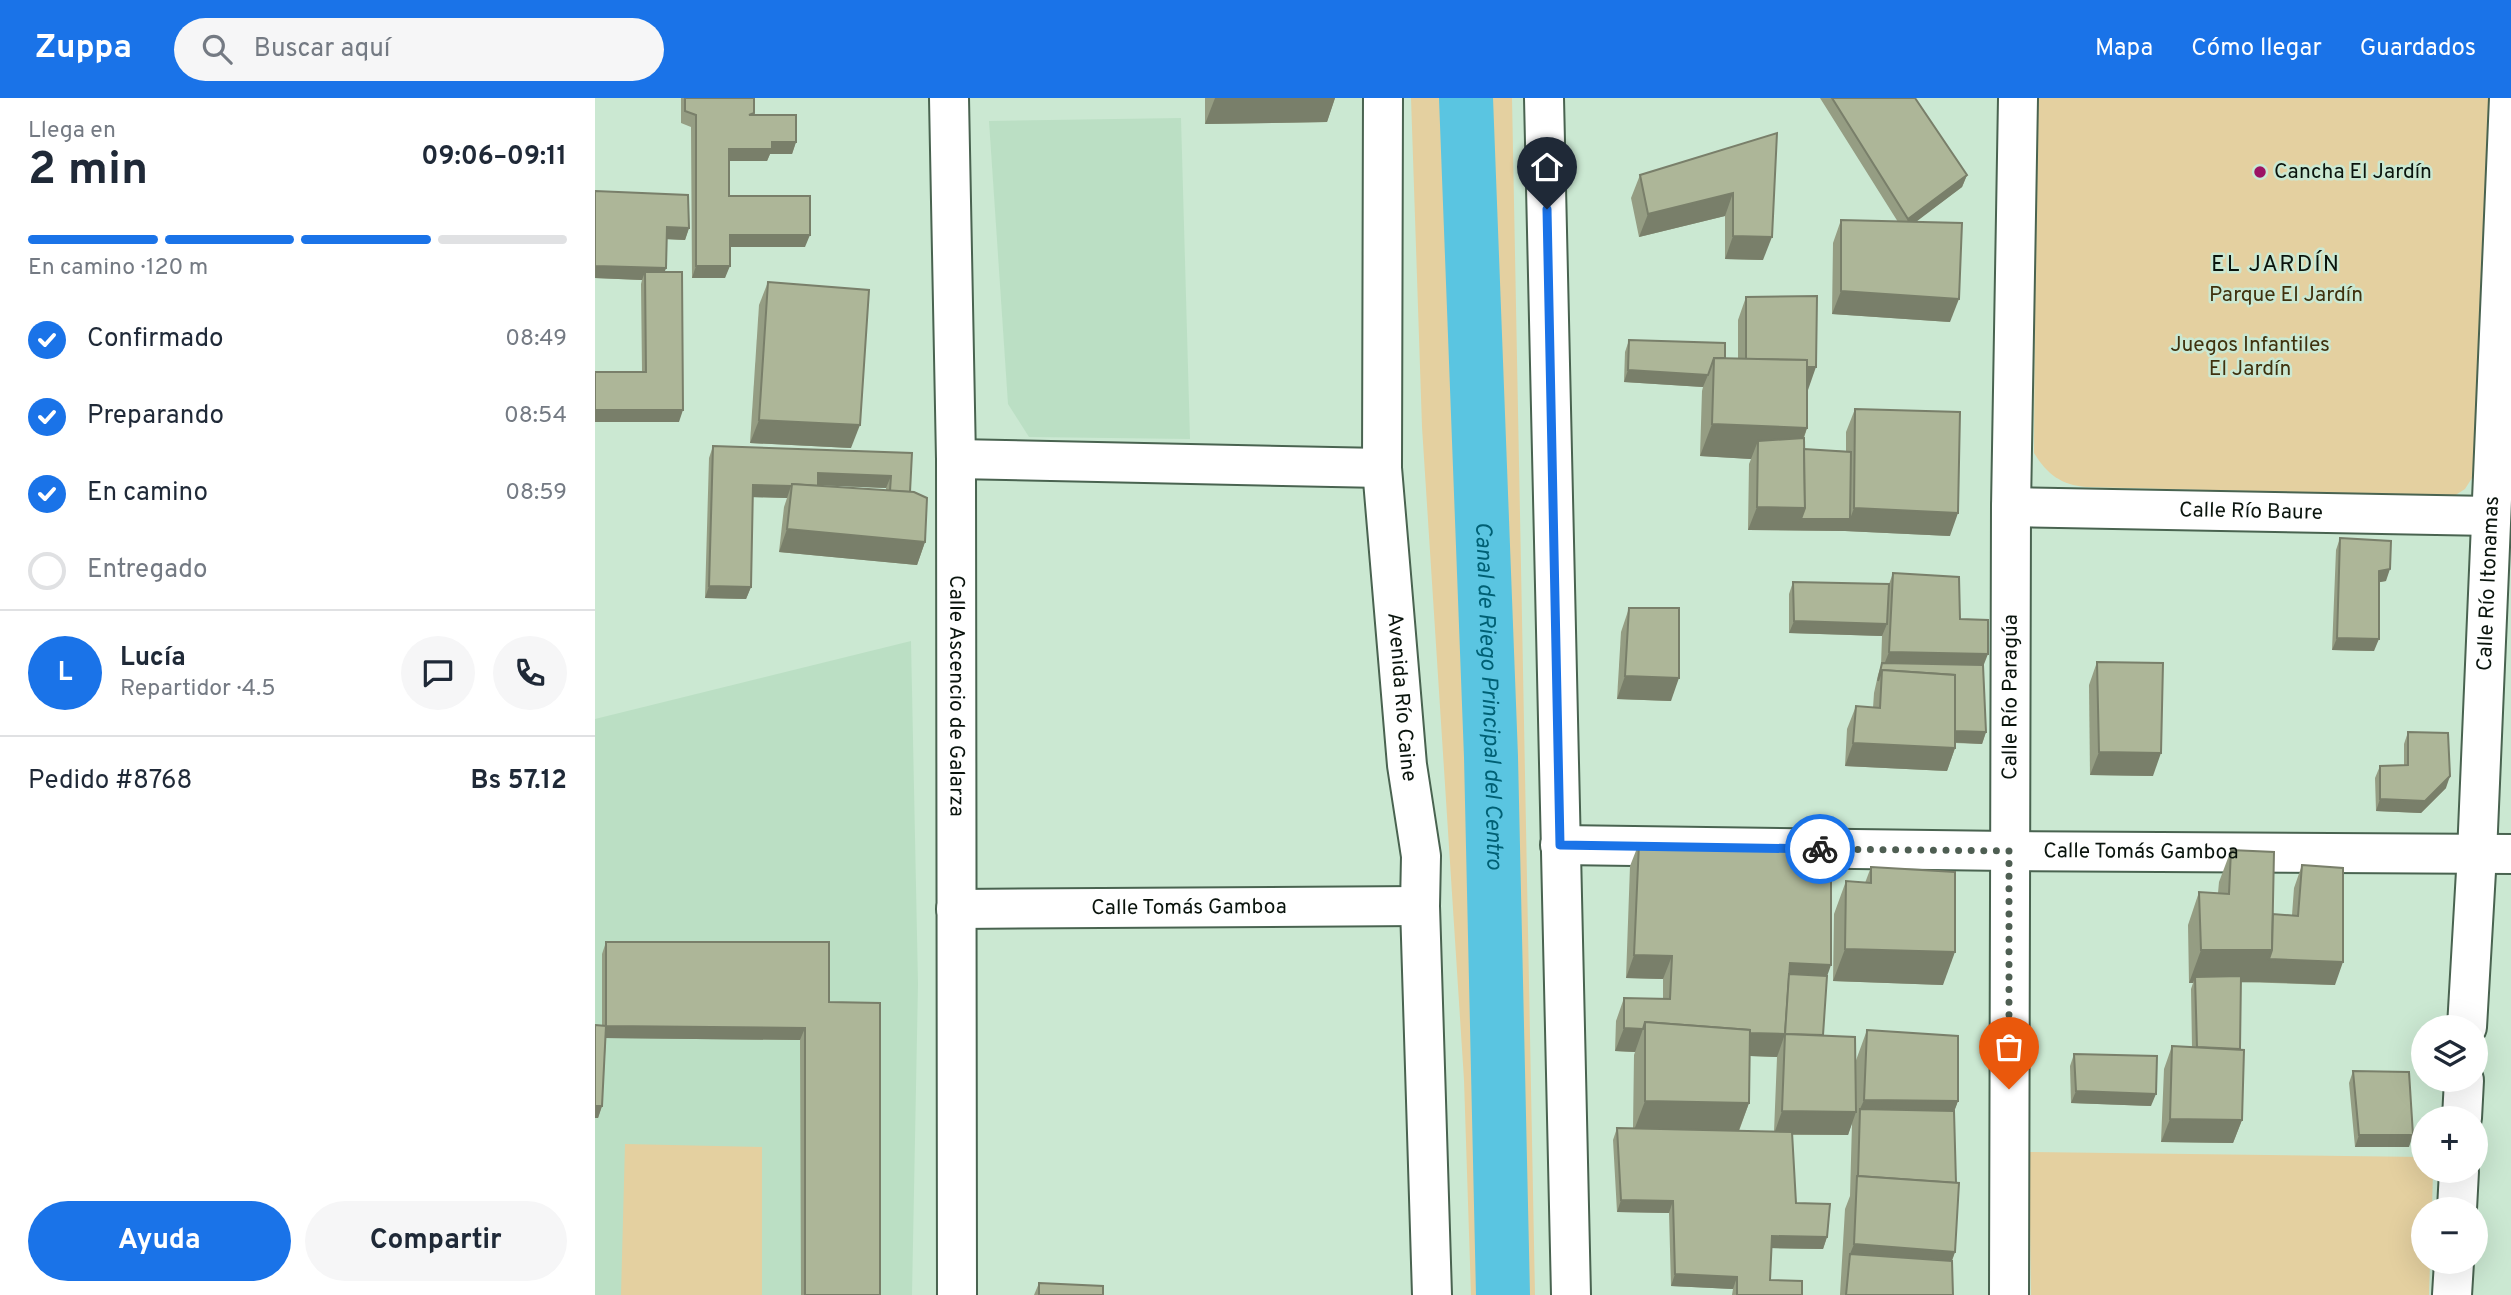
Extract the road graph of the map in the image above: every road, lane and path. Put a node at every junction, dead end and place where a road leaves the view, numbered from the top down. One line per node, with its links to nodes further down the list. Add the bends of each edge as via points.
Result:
1 (949, 98): 6 (street, Calle Ascencio de Galarza)
2 (1383, 98): 7 (street, Avenida Río Caine)
3 (1544, 98): 10 (street)
4 (2018, 98): 8 (street, Calle Río Paragúa)
5 (2509, 98): 9 (street, Calle Río Itonamas)
6 (956, 459): 7 (street); 14 (street, Calle Ascencio de Galarza)
7 (1382, 468): 13 (street, Avenida Río Caine, via 1407,765 1421,856)
8 (2011, 507): 9 (street, Calle Río Baure); 11 (street, Calle Río Paragúa)
9 (2491, 516): 12 (street, Calle Río Itonamas)
10 (1560, 845): 11 (street, Calle Tomás Gamboa); 19 (street)
11 (2009, 851): 12 (street, Calle Tomás Gamboa); 20 (street, Calle Río Paragúa)
12 (2494, 854): 15 (street, Calle Río Itonamas)
13 (1420, 906): 14 (street, Calle Tomás Gamboa); 18 (street, Avenida Río Caine)
14 (956, 909): 17 (street, Calle Ascencio de Galarza)
15 (2469, 1015)
16 (2453, 1274): 21 (street)
17 (957, 1295)
18 (1431, 1295)
19 (1571, 1295)
20 (2009, 1295)
21 (2452, 1295)

